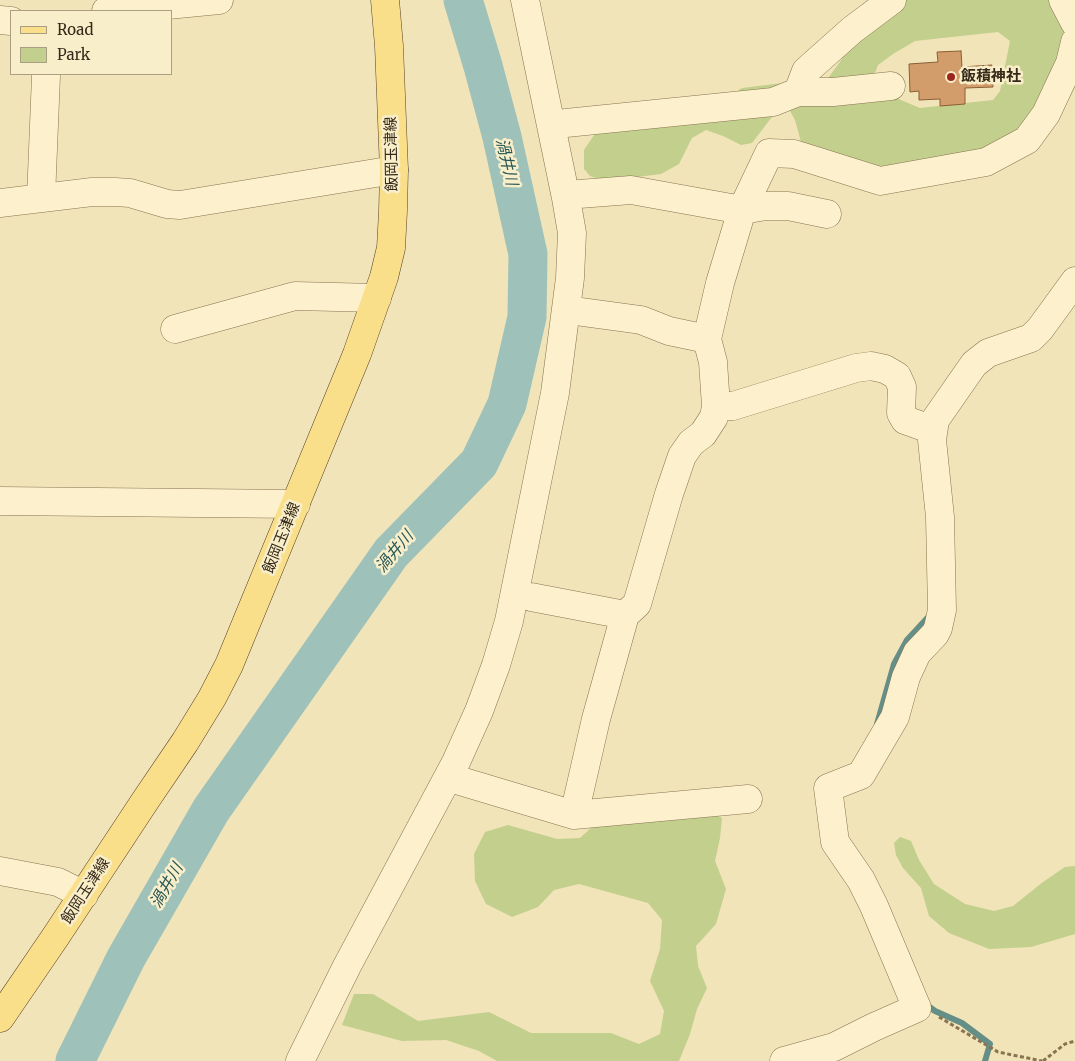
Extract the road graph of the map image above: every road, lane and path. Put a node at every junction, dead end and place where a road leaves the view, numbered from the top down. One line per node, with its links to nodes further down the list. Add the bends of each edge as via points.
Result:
1 (219, 0): 7 (street)
2 (385, 0): 14 (main road, 飯岡玉津線)
3 (525, 0): 34 (street, via 572,233 569,286 555,393 510,621 479,711)
4 (542, 0): 13 (street)
5 (892, 0): 12 (street, via 806,71)
6 (1063, 0): 8 (street)
7 (116, 10)
8 (1075, 24)
9 (1075, 42): 18 (street, via 1070,63 1046,114 1027,140 986,162 880,181 794,154 769,153)
10 (46, 76): 16 (street)
11 (891, 86): 12 (street)
12 (798, 92): 13 (street, via 773,102)
13 (566, 124): 15 (street)
14 (394, 170): 16 (street, via 180,205 115,192); 21 (main road, 飯岡玉津線, via 391,248)
15 (579, 194): 18 (street, via 631,190); 22 (street, via 587,251)
16 (41, 198): 17 (street)
17 (0, 203)
18 (742, 210): 19 (street, via 788,206); 24 (street)
19 (826, 214)
20 (1075, 281): 26 (street, via 1031,338 988,353 974,364 935,420)
21 (377, 298): 23 (street, via 295,296); 28 (main road, 飯岡玉津線)
22 (582, 312): 24 (street, via 640,320 669,331); 29 (street, via 572,405)
23 (174, 329)
24 (707, 339): 25 (street, via 713,362)
25 (716, 403): 26 (street, via 733,406 871,366 897,376 902,387 901,413 905,420); 30 (street, via 714,416 703,434 682,456 637,604)
26 (933, 430): 37 (street, via 940,517 942,610 938,628 917,653 906,677 893,722 862,775 828,788 835,842 874,906)
27 (0, 501): 28 (street)
28 (296, 504): 36 (main road, 飯岡玉津線, via 212,698)
29 (531, 597): 30 (street); 31 (street, via 503,688 480,740)
30 (625, 616): 33 (street, via 596,719)
31 (457, 780): 33 (street); 34 (street)
32 (748, 799): 33 (street)
33 (574, 815)
34 (424, 820): 40 (street)
35 (0, 871): 36 (street, via 58,882)
36 (84, 895): 38 (main road, 飯岡玉津線)
37 (917, 1008): 41 (street, via 834,1047); 42 (path, via 945,1020 998,1052)
38 (0, 1018)
39 (1075, 1042): 42 (path, via 1065,1044)
40 (300, 1061)
41 (784, 1061)
42 (1043, 1061)

